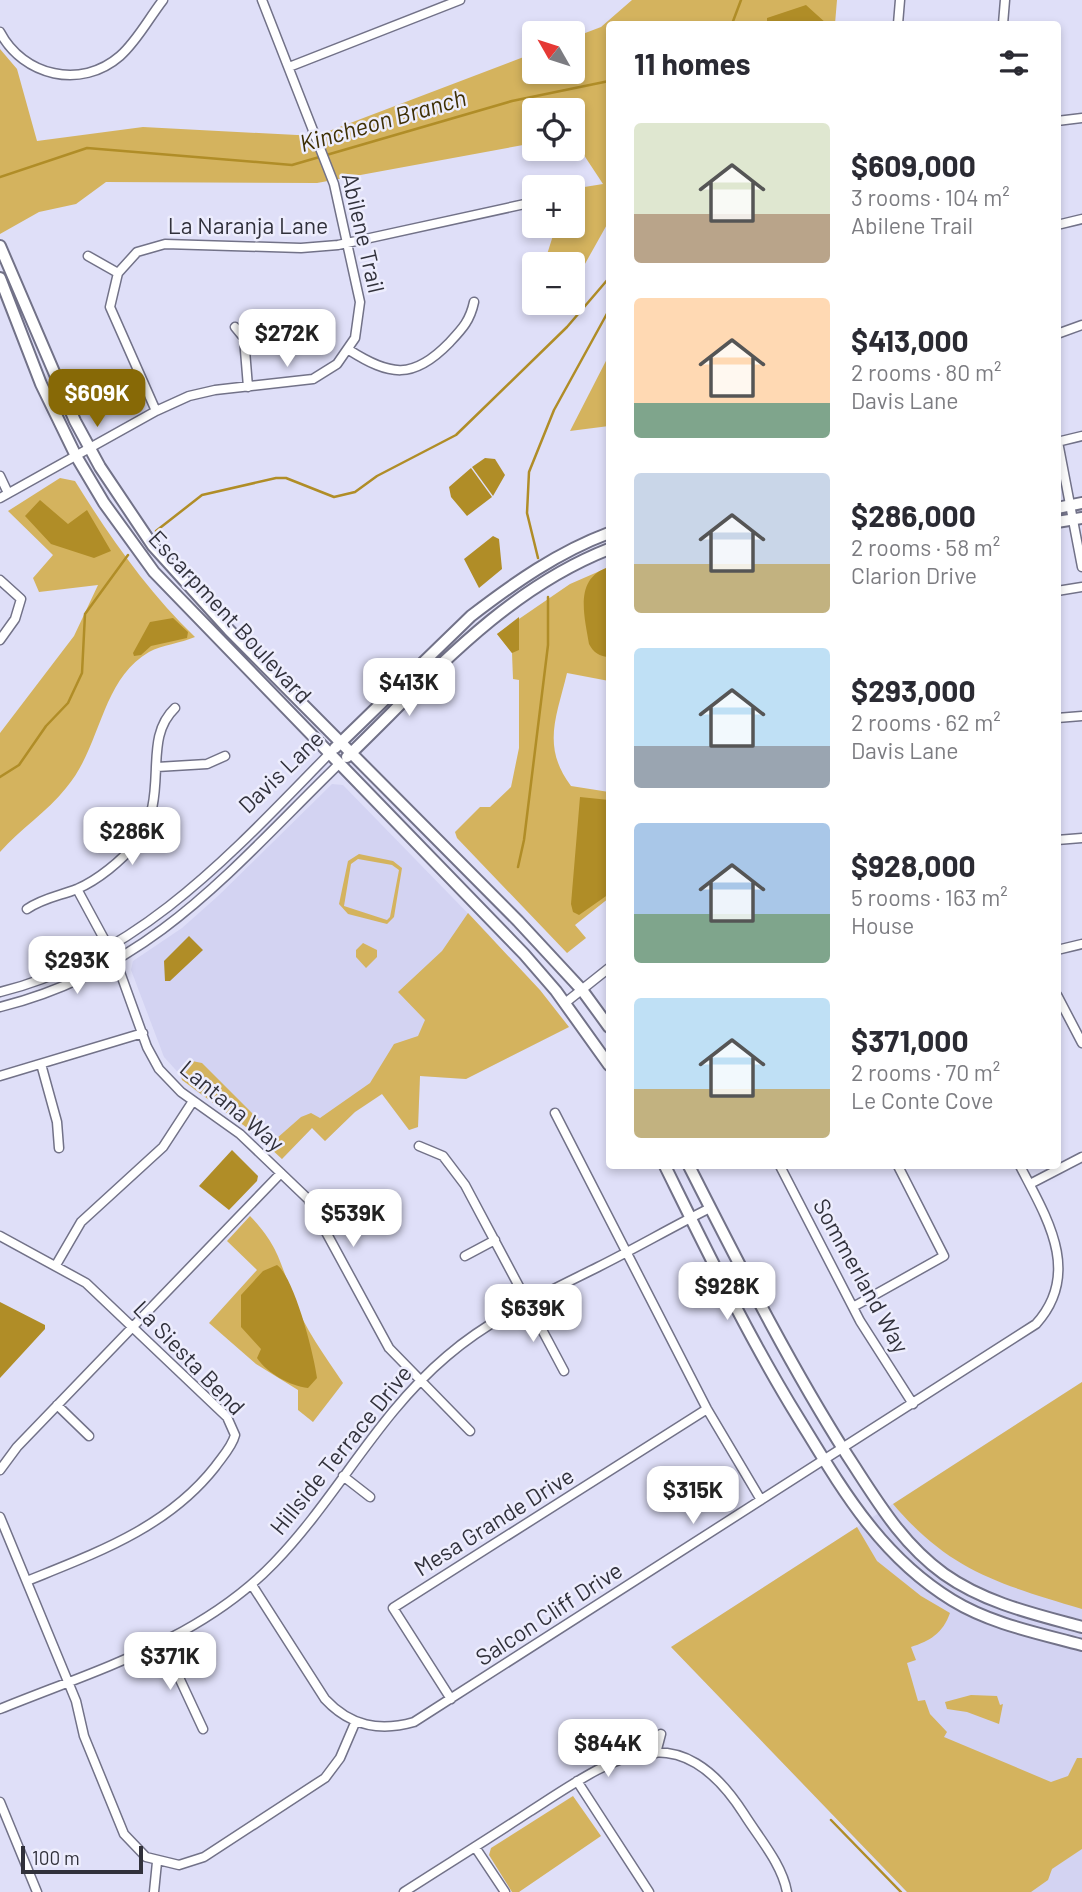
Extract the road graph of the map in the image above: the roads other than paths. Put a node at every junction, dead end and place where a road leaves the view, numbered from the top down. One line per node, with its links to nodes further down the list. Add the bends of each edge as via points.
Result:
1 (163, 0): 8 (street, via 119,57 80,75 54,75 37,69 12,50)
2 (262, 0): 9 (street, Abilene Trail)
3 (460, 0): 9 (street)
4 (900, 0): 6 (street)
5 (1005, 0): 7 (street)
6 (898, 21)
7 (1003, 21)
8 (0, 32)
9 (289, 67): 15 (street, Abilene Trail, via 334,184)
10 (1082, 118): 11 (street)
11 (1061, 121)
12 (522, 205): 15 (street, La Naranja Lane)
13 (1082, 219): 14 (street)
14 (1061, 224)
15 (349, 243): 18 (street, La Naranja Lane, via 301,248 156,245 137,252); 24 (street, Abilene Trail, via 361,310)
16 (0, 246): 29 (main road, Escarpment Boulevard, via 61,394)
17 (88, 256): 18 (street)
18 (118, 273): 26 (street, via 110,294 112,315)
19 (0, 278): 31 (main road, Escarpment Boulevard, via 41,384)
20 (474, 302): 24 (street, via 467,323 436,356 416,368 386,370)
21 (1082, 325): 23 (street)
22 (235, 327): 25 (street, via 245,343)
23 (1061, 333)
24 (349, 349): 25 (street, Abilene Trail, via 330,370 313,379)
25 (248, 387): 26 (street, Abilene Trail, via 199,393)
26 (156, 411): 29 (street, Abilene Trail)
27 (1082, 436): 28 (street)
28 (1061, 441)
29 (89, 448): 31 (street, Abilene Trail); 42 (main road, Escarpment Boulevard, via 153,546)
30 (1061, 455): 34 (street)
31 (76, 456): 33 (street, Abilene Trail); 43 (main road, Escarpment Boulevard, via 126,535)
32 (0, 476): 33 (street)
33 (4, 496)
34 (1076, 504): 35 (street)
35 (1078, 519): 38 (street)
36 (606, 534): 48 (main road, Davis Lane, via 543,565 471,616)
37 (606, 550): 50 (main road, Davis Lane, via 545,580 503,609)
38 (1082, 567)
39 (0, 580): 44 (street, via 21,599 15,619)
40 (1082, 587): 41 (street)
41 (1061, 590)
42 (206, 606): 43 (main road); 48 (main road, Escarpment Boulevard)
43 (195, 616): 49 (main road, Escarpment Boulevard)
44 (0, 640)
45 (175, 708): 53 (street, via 161,728)
46 (1082, 716): 47 (street)
47 (1061, 718)
48 (341, 743): 49 (main road, Davis Lane); 50 (main road, Escarpment Boulevard)
49 (330, 753): 52 (main road, Escarpment Boulevard); 59 (street, Davis Lane, via 187,893)
50 (351, 753): 52 (main road, Davis Lane); 63 (main road, Escarpment Boulevard)
51 (225, 755): 53 (street, via 199,766)
52 (340, 764): 61 (street, Davis Lane, via 193,907); 65 (main road, Escarpment Boulevard, via 524,954)
53 (158, 767): 56 (street, via 153,811 142,835 110,867)
54 (1082, 838): 55 (street)
55 (1061, 840)
56 (77, 889): 57 (street); 59 (street, Lantana Way)
57 (27, 909)
58 (1082, 944): 60 (street)
59 (110, 948): 61 (street, Lantana Way); 64 (street, Davis Lane, via 56,974)
60 (1061, 949)
61 (116, 961): 67 (street, Davis Lane); 69 (street, Lantana Way)
62 (606, 970): 63 (street)
63 (582, 990): 65 (street); 68 (main road, Escarpment Boulevard)
64 (0, 992)
65 (565, 1003): 71 (main road, Escarpment Boulevard)
66 (1061, 1003): 70 (street)
67 (0, 1007)
68 (606, 1023)
69 (142, 1033): 72 (street); 74 (street, Lantana Way, via 159,1069)
70 (1082, 1043)
71 (606, 1061)
72 (41, 1064): 73 (street); 77 (street)
73 (0, 1076)
74 (193, 1101): 86 (street, Lantana Way, via 240,1134); 94 (street, via 163,1147 78,1225)
75 (555, 1113): 92 (street)
76 (419, 1146): 91 (street, via 443,1156 454,1168)
77 (59, 1148)
78 (1082, 1157): 79 (street)
79 (1061, 1168)
80 (666, 1169): 89 (main road)
81 (690, 1169): 88 (main road)
82 (782, 1169): 96 (street, Sommerland Way)
83 (900, 1169): 96 (street, via 944,1256)
84 (1022, 1169): 87 (street, Salcon Cliff Drive)
85 (1059, 1169): 87 (street)
86 (281, 1173): 97 (street); 99 (street, Lantana Way, via 313,1206 381,1336)
87 (1030, 1184): 100 (street, Salcon Cliff Drive, via 1060,1247 1061,1283 1053,1304 1027,1330)
88 (710, 1208): 89 (street, Hillside Terrace Drive); 105 (main road, via 781,1347)
89 (690, 1218): 92 (street, Hillside Terrace Drive); 106 (main road, via 776,1382)
90 (0, 1236): 94 (street, La Siesta Bend)
91 (495, 1240): 93 (street); 95 (street)
92 (627, 1251): 95 (street, Hillside Terrace Drive); 102 (street)
93 (465, 1255)
94 (56, 1265): 97 (street, La Siesta Bend, via 86,1283)
95 (527, 1302): 98 (street); 99 (street, Hillside Terrace Drive)
96 (853, 1307): 100 (street, Sommerland Way)
97 (132, 1327): 101 (street); 112 (street, La Siesta Bend, via 227,1417 235,1439 202,1483 156,1522)
98 (564, 1371)
99 (419, 1380): 103 (street, Lantana Way); 108 (street, Hillside Terrace Drive)
100 (913, 1404): 105 (street, Salcon Cliff Drive)
101 (57, 1405): 104 (street); 107 (street)
102 (707, 1409): 110 (street); 120 (street, Mesa Grande Drive, via 393,1608)
103 (470, 1431)
104 (89, 1436)
105 (843, 1448): 106 (street, Salcon Cliff Drive); 114 (main road, via 893,1527 923,1558 962,1586)
106 (824, 1460): 110 (street, Salcon Cliff Drive); 116 (main road, via 860,1517 915,1574 954,1601)
107 (0, 1470)
108 (343, 1476): 109 (street); 113 (street, Hillside Terrace Drive, via 299,1536)
109 (370, 1497)
110 (761, 1500): 120 (street, Salcon Cliff Drive)
111 (0, 1517): 112 (street)
112 (27, 1581): 119 (street)
113 (252, 1585): 117 (street, Hillside Terrace Drive, via 216,1613); 122 (street, via 325,1699)
114 (1041, 1616): 115 (main road); 116 (main road)
115 (1082, 1627)
116 (1036, 1633): 118 (main road)
117 (163, 1643): 119 (street, Hillside Terrace Drive); 123 (street)
118 (1082, 1645)
119 (68, 1682): 121 (street, Hillside Terrace Drive); 130 (street, via 86,1742 124,1835 138,1852)
120 (451, 1699): 122 (street, Salcon Cliff Drive, via 400,1726)
121 (0, 1709)
122 (355, 1723): 130 (street, via 336,1765 314,1786 198,1860 179,1865)
123 (203, 1729)
124 (662, 1734): 125 (street)
125 (656, 1752): 126 (street, via 620,1757); 136 (street, via 688,1759 724,1785 776,1865)
126 (577, 1781): 129 (street); 135 (street)
127 (0, 1802): 128 (street)
128 (3, 1819): 131 (street)
129 (475, 1847): 133 (street); 134 (street)
130 (157, 1862): 132 (street)
131 (37, 1892)
132 (154, 1892)
133 (404, 1892)
134 (505, 1892)
135 (649, 1892)
136 (787, 1892)

